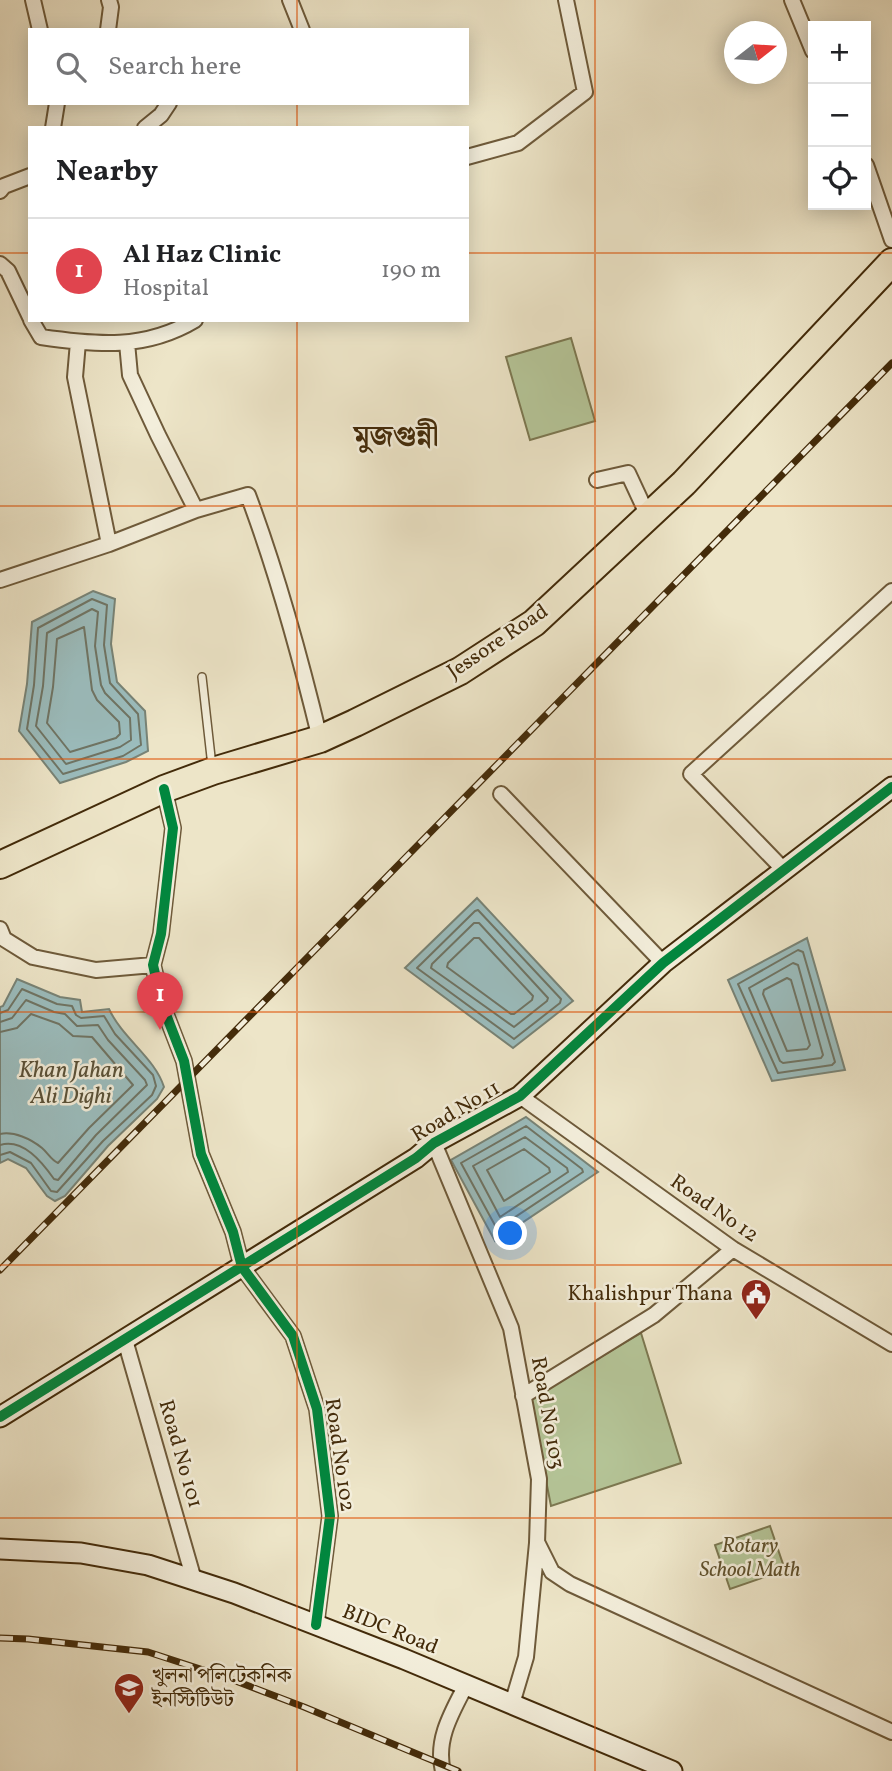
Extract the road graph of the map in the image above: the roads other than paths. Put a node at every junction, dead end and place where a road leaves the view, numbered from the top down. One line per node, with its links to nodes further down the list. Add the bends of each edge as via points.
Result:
1 (33, 0): 6 (street)
2 (109, 0): 7 (street)
3 (290, 0): 8 (street)
4 (566, 0): 14 (street, via 585,92 517,143)
5 (792, 0): 9 (street)
6 (40, 28)
7 (107, 28)
8 (301, 28)
9 (808, 39)
10 (57, 105): 12 (street)
11 (168, 105): 13 (street)
12 (53, 126)
13 (147, 126)
14 (469, 156)
15 (28, 177): 17 (street)
16 (871, 179): 18 (street)
17 (0, 191)
18 (892, 240)
19 (892, 262): 28 (highway, Jessore Road)
20 (0, 264): 21 (street)
21 (28, 313)
22 (33, 322): 24 (street, via 41,337)
23 (192, 322): 25 (street, via 173,333)
24 (78, 342): 25 (street); 29 (street, via 75,377)
25 (127, 343): 27 (street, via 130,375)
26 (597, 480): 28 (street, via 628,473)
27 (197, 510): 29 (street); 33 (street, via 248,495 272,557)
28 (648, 516): 33 (highway, Jessore Road, via 534,623 460,671)
29 (108, 544): 30 (street)
30 (0, 580)
31 (892, 591): 39 (street, via 691,774)
32 (202, 677): 34 (lane)
33 (320, 739): 34 (highway, Jessore Road)
34 (213, 771): 36 (highway, Jessore Road)
35 (892, 787): 39 (street, Road No 11)
36 (164, 789): 38 (highway, Jessore Road); 42 (street, via 173,828 162,934)
37 (501, 794): 41 (street)
38 (0, 865)
39 (784, 870): 41 (street, Road No 11)
40 (0, 929): 42 (street, via 4,939 33,957 96,970)
41 (663, 963): 43 (street, Road No 11)
42 (153, 965): 46 (street, via 184,1061 201,1154)
43 (520, 1096): 44 (street, Road No 11); 45 (street, Road No 12)
44 (434, 1143): 46 (street, Road No 11); 49 (street, Road No 103, via 511,1328)
45 (733, 1250): 48 (street, Road No 12); 49 (street, via 654,1315)
46 (242, 1267): 47 (street, Road No 11); 54 (street, Road No 102, via 293,1336 317,1409 330,1516)
47 (125, 1340): 50 (street, Road No 11); 53 (street, Road No 101)
48 (892, 1344)
49 (523, 1396): 51 (street, Road No 103, via 539,1479)
50 (0, 1417)
51 (537, 1543): 56 (street, Road No 103, via 526,1657); 57 (street, via 552,1572 570,1584)
52 (0, 1549): 53 (street, BIDC Road, via 81,1553 148,1565)
53 (194, 1580): 54 (street, BIDC Road)
54 (316, 1625): 55 (street, BIDC Road)
55 (466, 1685): 56 (street, BIDC Road); 58 (street, via 447,1723 439,1756)
56 (512, 1704): 59 (street, BIDC Road)
57 (892, 1732)
58 (443, 1771)
59 (672, 1771)

